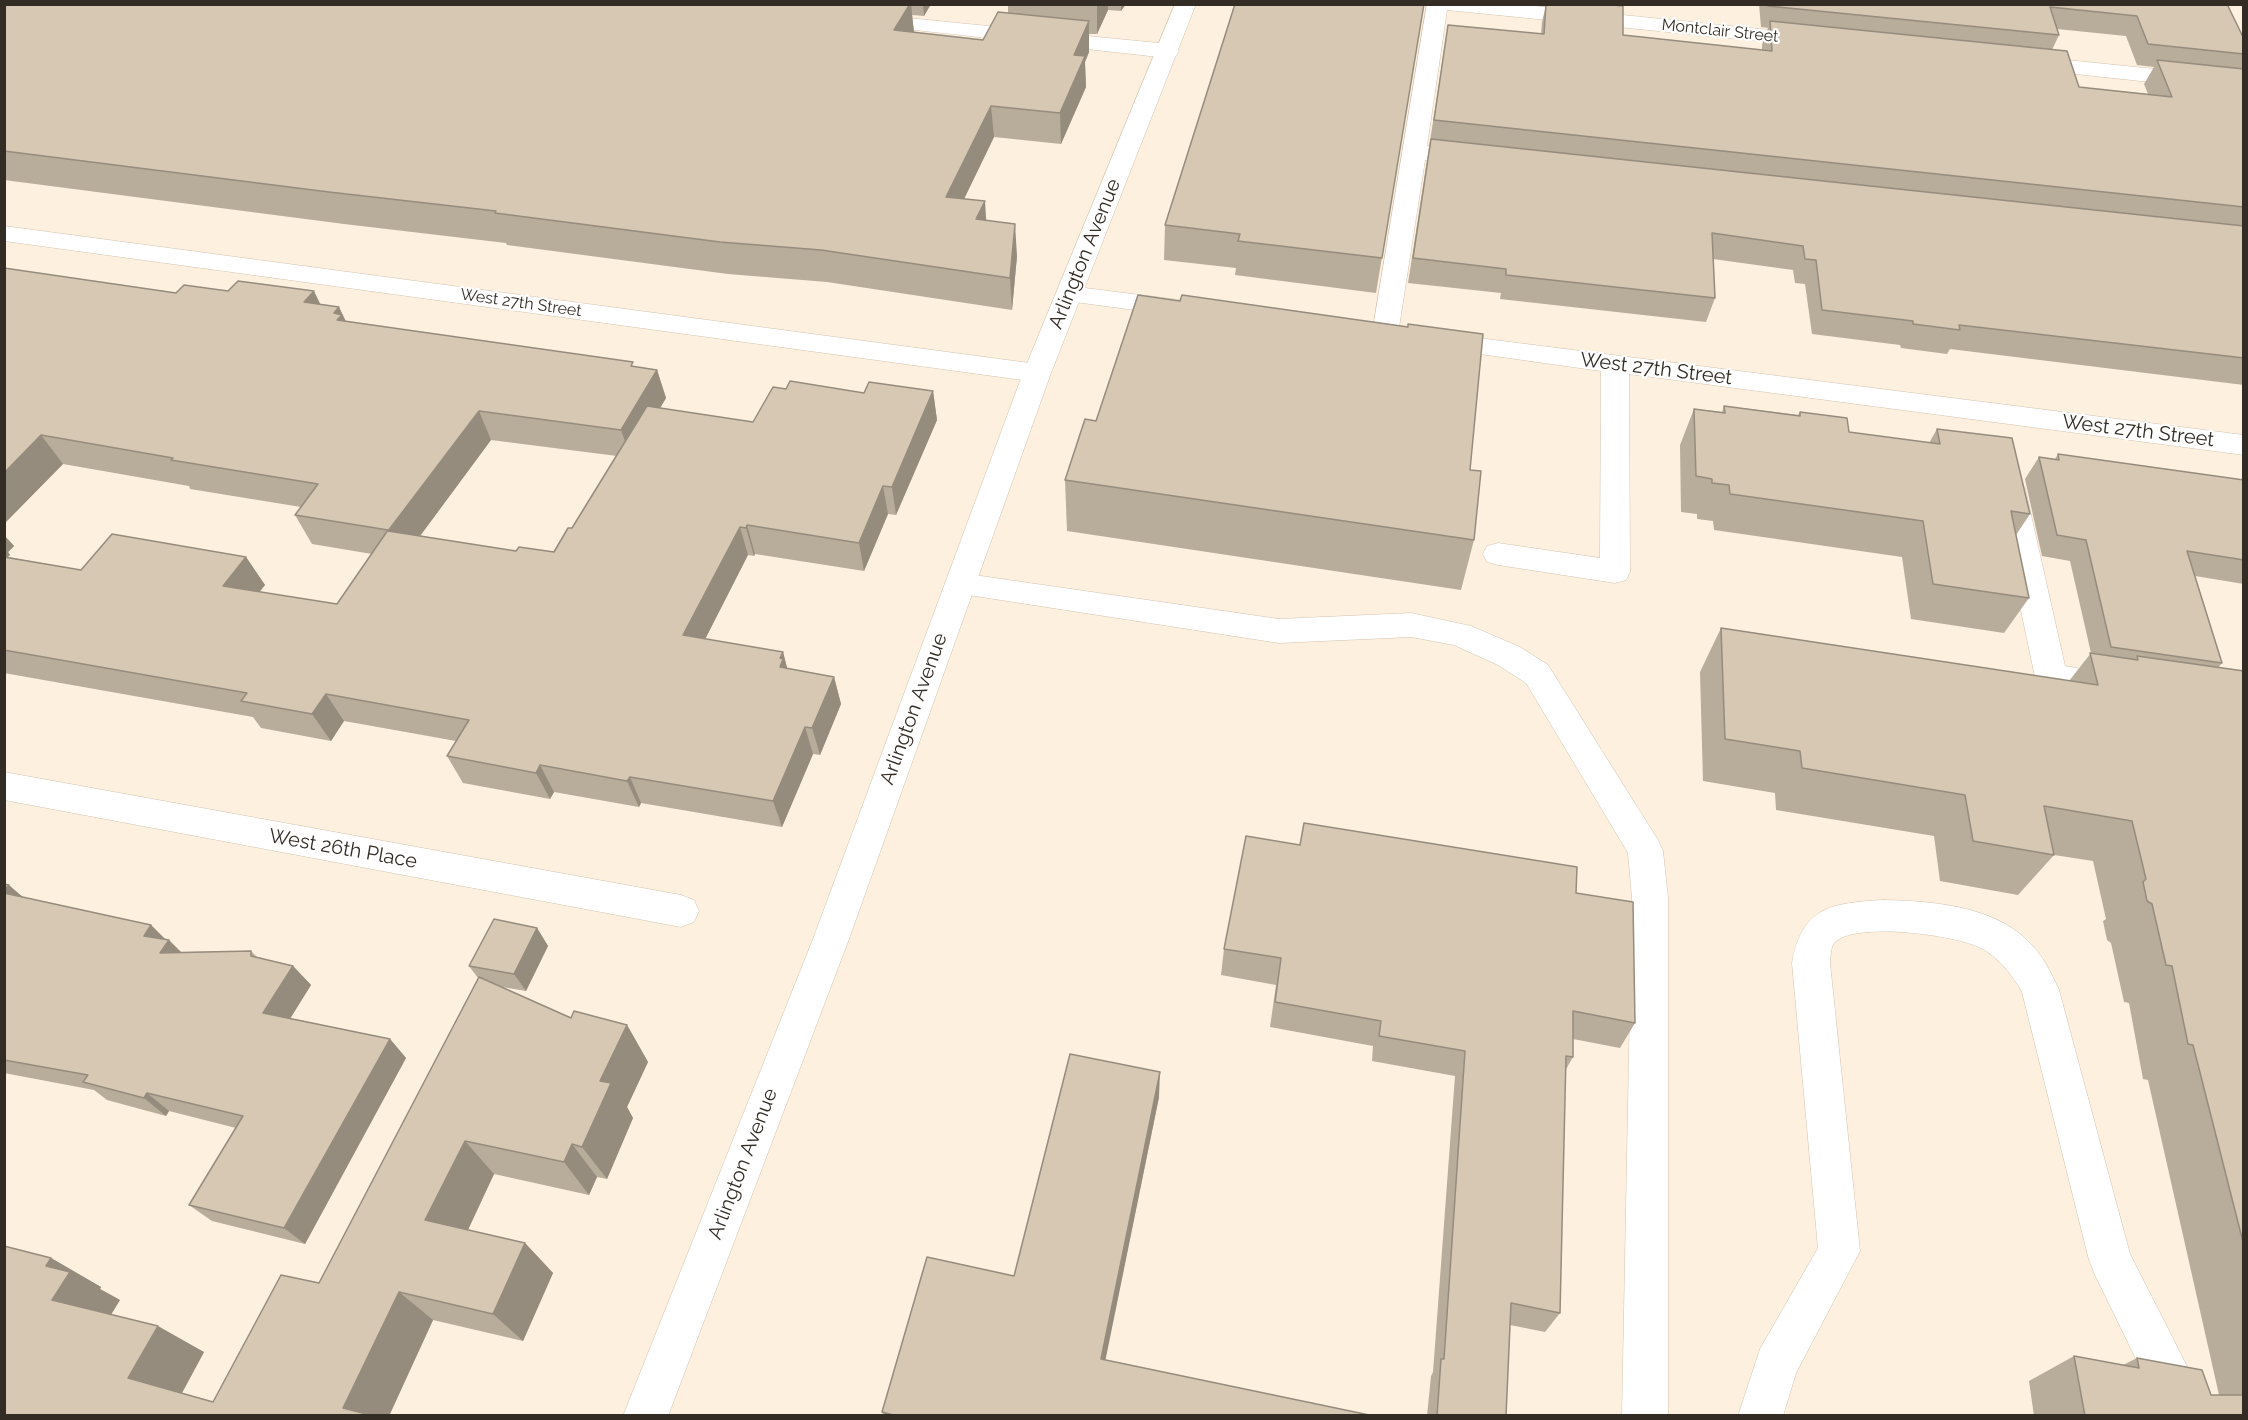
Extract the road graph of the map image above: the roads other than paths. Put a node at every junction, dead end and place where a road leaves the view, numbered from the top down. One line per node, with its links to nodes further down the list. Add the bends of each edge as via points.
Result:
1 (1186, 4): 8 (street, Arlington Avenue)
2 (1438, 4): 11 (street)
3 (1446, 4): 6 (street, Montclair Street)
4 (1678, 4): 6 (street)
5 (847, 18): 8 (street)
6 (1679, 27): 7 (street, Montclair Street)
7 (1829, 42)
8 (1168, 51): 14 (street, Arlington Avenue)
9 (2003, 60): 10 (street)
10 (2244, 85)
11 (1415, 152): 12 (street); 16 (street, West 27th Street, via 1393,335)
12 (1498, 161)
13 (4, 233): 17 (street, West 27th Street)
14 (1069, 294): 15 (street); 17 (street, Arlington Avenue)
15 (1208, 312)
16 (1615, 364): 18 (street, West 27th Street); 20 (street, via 1615,572)
17 (1037, 373): 21 (street, Arlington Avenue)
18 (1994, 412): 19 (street, West 27th Street); 22 (street, via 2051,676)
19 (2244, 445)
20 (1498, 554)
21 (960, 584): 25 (street, Arlington Avenue, via 831,939); 26 (street, via 1279,631 1411,625 1460,634 1509,656 1537,674 1645,851 1650,898)
22 (2141, 690)
23 (4, 786): 24 (street, West 26th Place)
24 (681, 911)
25 (645, 1416)
26 (1645, 1416)
27 (1760, 1416): 28 (street, via 1776,1365 1839,1251 1811,963 1815,943 1823,929 1849,919 1887,914 1959,924 1993,936 2018,954 2031,971 2040,990 2110,1260 2176,1392)
28 (2181, 1416)

